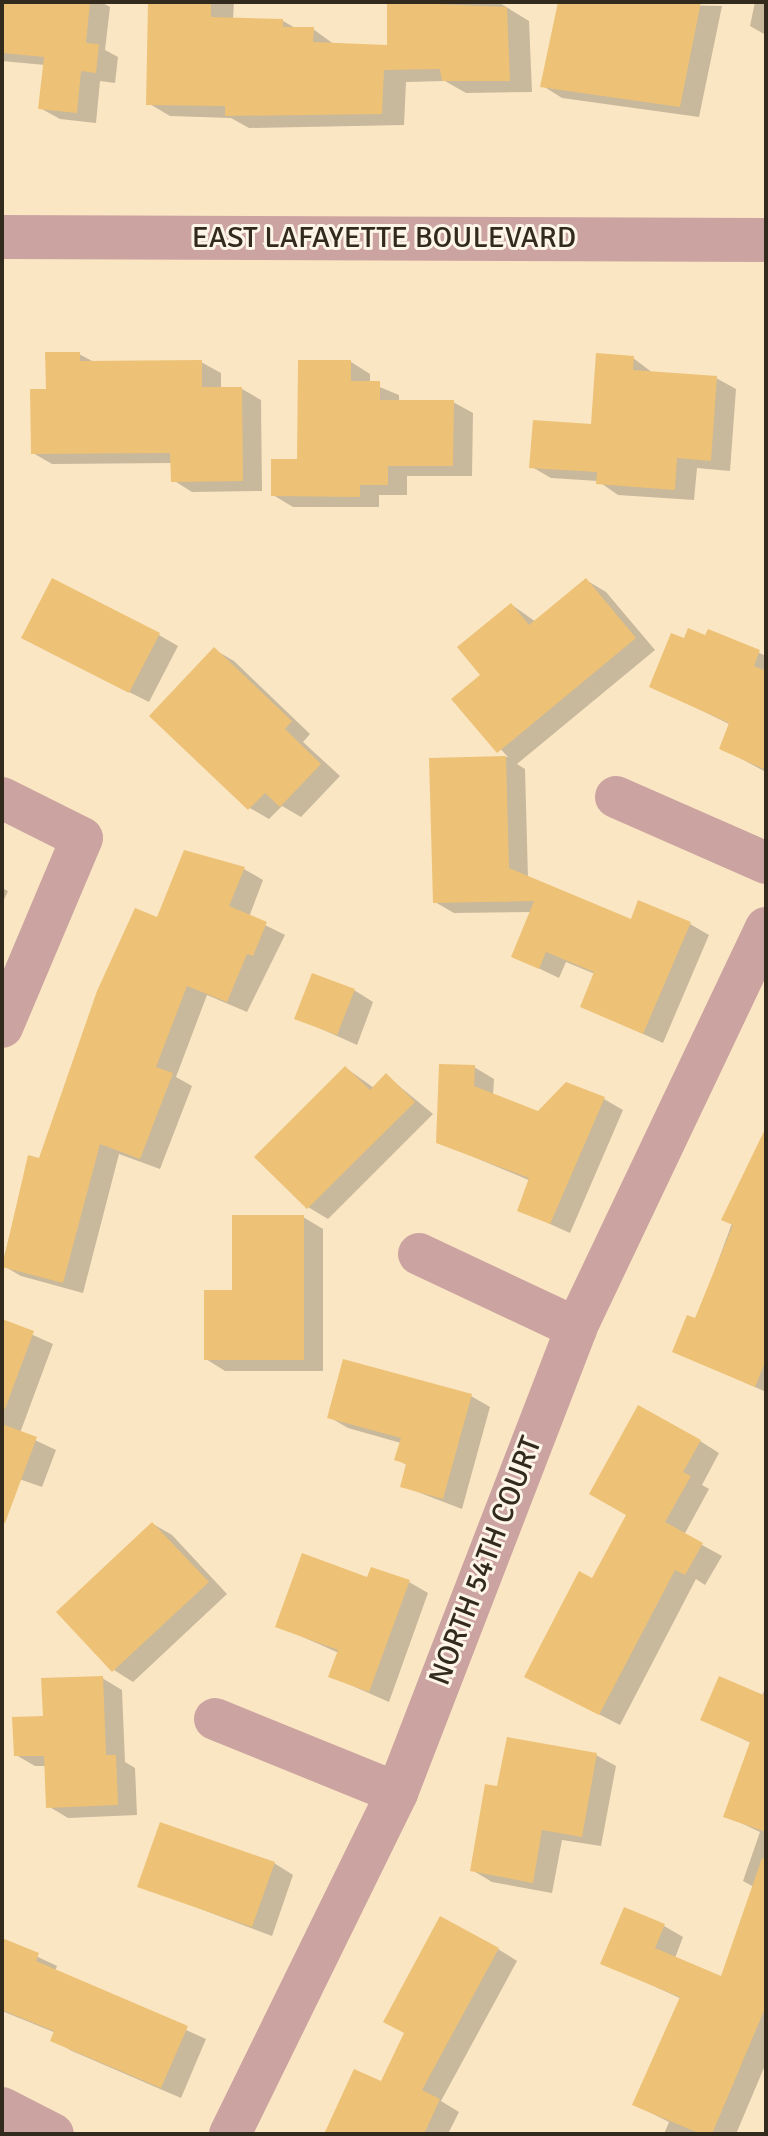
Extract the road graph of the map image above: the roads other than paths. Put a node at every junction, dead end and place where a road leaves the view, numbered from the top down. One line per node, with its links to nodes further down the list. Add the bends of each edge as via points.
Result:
1 (2, 237): 2 (street, EAST LAFAYETTE BOULEVARD)
2 (766, 240)
3 (616, 797): 5 (street)
4 (2, 798): 7 (street, via 82,838)
5 (766, 863)
6 (766, 928): 9 (street, NORTH 54TH COURT)
7 (2, 1027)
8 (419, 1254): 9 (street)
9 (576, 1328): 11 (street, NORTH 54TH COURT)
10 (215, 1719): 11 (street)
11 (397, 1793): 14 (street, NORTH 54TH COURT)
12 (2, 2108): 13 (street)
13 (53, 2134)
14 (230, 2134)

